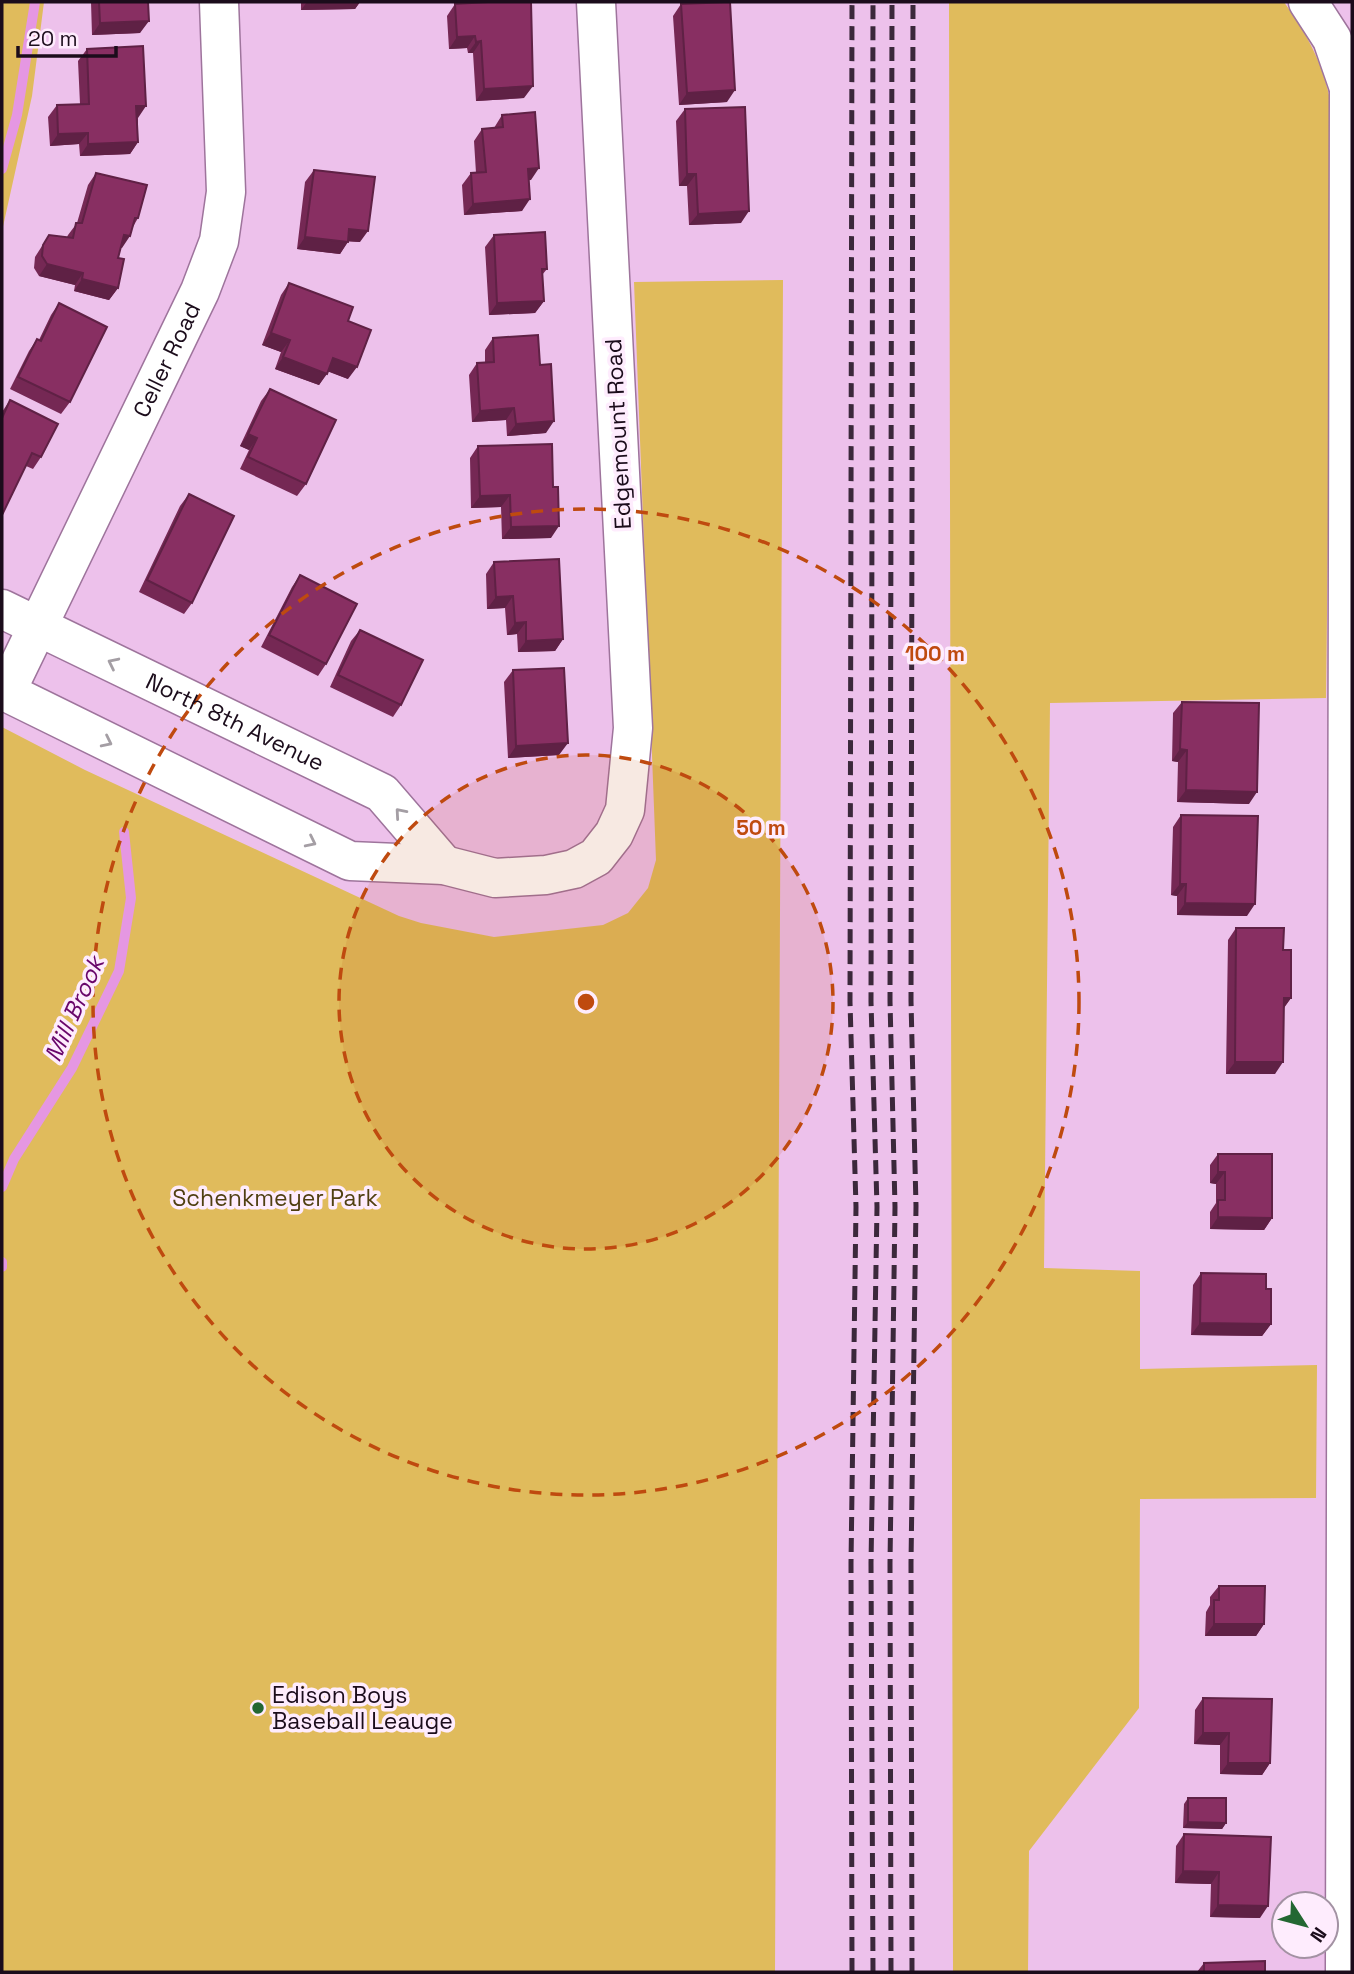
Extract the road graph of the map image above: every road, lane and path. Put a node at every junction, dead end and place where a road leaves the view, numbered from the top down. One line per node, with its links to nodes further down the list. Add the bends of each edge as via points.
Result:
1 (219, 2): 6 (street, Celler Road, via 226,192 219,241)
2 (596, 2): 8 (street, Edgemount Road, via 633,727 625,810 596,857 565,871 495,878)
3 (1308, 2): 4 (street, via 1332,39)
4 (1351, 83): 9 (street)
5 (2, 609): 6 (street, North 8th Avenue)
6 (39, 628): 7 (street, Celler Road); 8 (street, North 8th Avenue, one-way to 6, via 382,793)
7 (4, 691): 8 (street, one-way to 8, via 350,861)
8 (444, 865)
9 (1350, 1082): 10 (street)
10 (1345, 1972)

